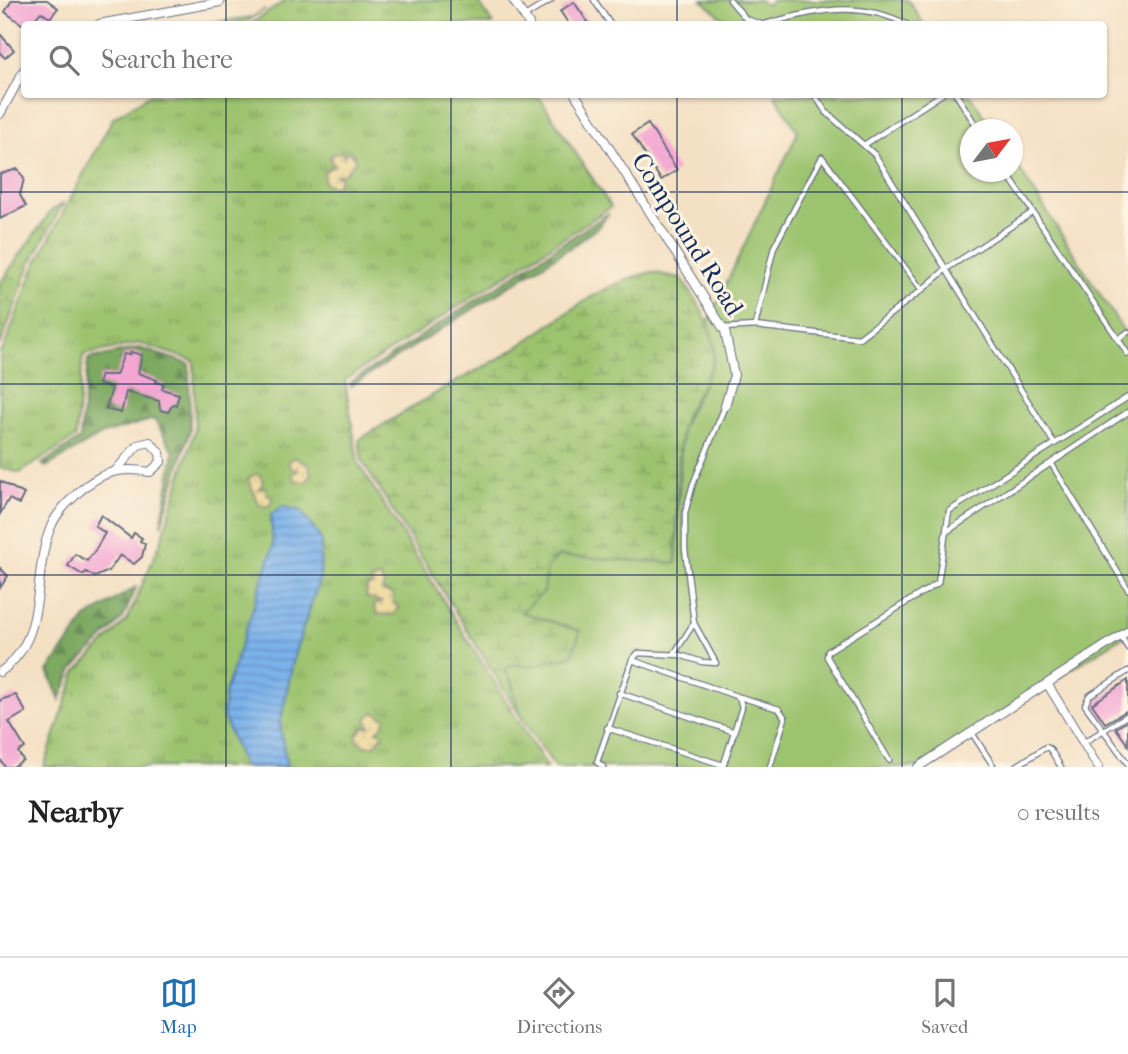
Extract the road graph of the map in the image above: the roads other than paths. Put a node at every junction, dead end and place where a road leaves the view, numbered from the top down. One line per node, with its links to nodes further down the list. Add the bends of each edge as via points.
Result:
1 (513, 0): 6 (street)
2 (551, 0): 6 (lane)
3 (594, 0): 8 (lane)
4 (730, 0): 9 (lane)
5 (220, 2): 7 (street)
6 (527, 20)
7 (116, 21)
8 (608, 21)
9 (753, 21)
10 (775, 21): 11 (lane, via 848,2)
11 (900, 21)
12 (21, 76): 17 (street)
13 (579, 98): 25 (street, Compound Road)
14 (817, 98): 19 (lane)
15 (936, 98): 19 (lane)
16 (959, 98): 18 (lane)
17 (0, 114)
18 (972, 119)
19 (863, 145): 22 (lane, via 874,155)
20 (1013, 182): 21 (lane)
21 (1033, 212): 22 (lane); 27 (lane)
22 (946, 269): 23 (lane); 32 (lane)
23 (922, 290): 24 (lane, via 859,338); 24 (lane, via 822,157 774,247)
24 (755, 326): 25 (lane)
25 (723, 328): 30 (street, Compound Road, via 734,375)
26 (1128, 332): 27 (lane)
27 (1118, 339): 28 (lane)
28 (1128, 354)
29 (1128, 397): 32 (lane)
30 (724, 406): 37 (lane, via 685,513)
31 (1128, 412): 33 (lane)
32 (1054, 444): 35 (lane, via 948,512)
33 (1051, 463): 35 (lane); 36 (lane)
34 (117, 469): 34 (street, via 150,472 161,461 160,453 150,442 138,445); 43 (street, via 86,486 64,506 51,527 27,645)
35 (946, 531): 53 (lane, via 938,583 828,651 827,657)
36 (1128, 589)
37 (694, 624): 40 (lane); 40 (lane, via 716,663)
38 (1124, 634): 39 (lane); 44 (street)
39 (1128, 648)
40 (674, 654): 41 (lane, via 638,653)
41 (632, 660): 45 (lane); 46 (lane)
42 (1128, 671): 49 (lane, via 1085,701)
43 (0, 672)
44 (1048, 685): 51 (street); 52 (street)
45 (619, 693): 48 (lane); 50 (lane)
46 (739, 697): 50 (lane, via 742,707); 57 (lane, via 779,709 785,718)
47 (1128, 715): 49 (lane)
48 (607, 728): 55 (lane); 56 (lane, via 597,762)
49 (1104, 730): 52 (lane); 54 (lane)
50 (735, 732): 55 (lane)
51 (972, 733): 58 (street); 59 (lane)
52 (1083, 743): 62 (street)
53 (889, 760)
54 (1128, 764)
55 (723, 766)
56 (603, 767)
57 (770, 767)
58 (918, 767)
59 (994, 767)
60 (1015, 767): 61 (lane, via 1046,747)
61 (1061, 767)
62 (1098, 767)

